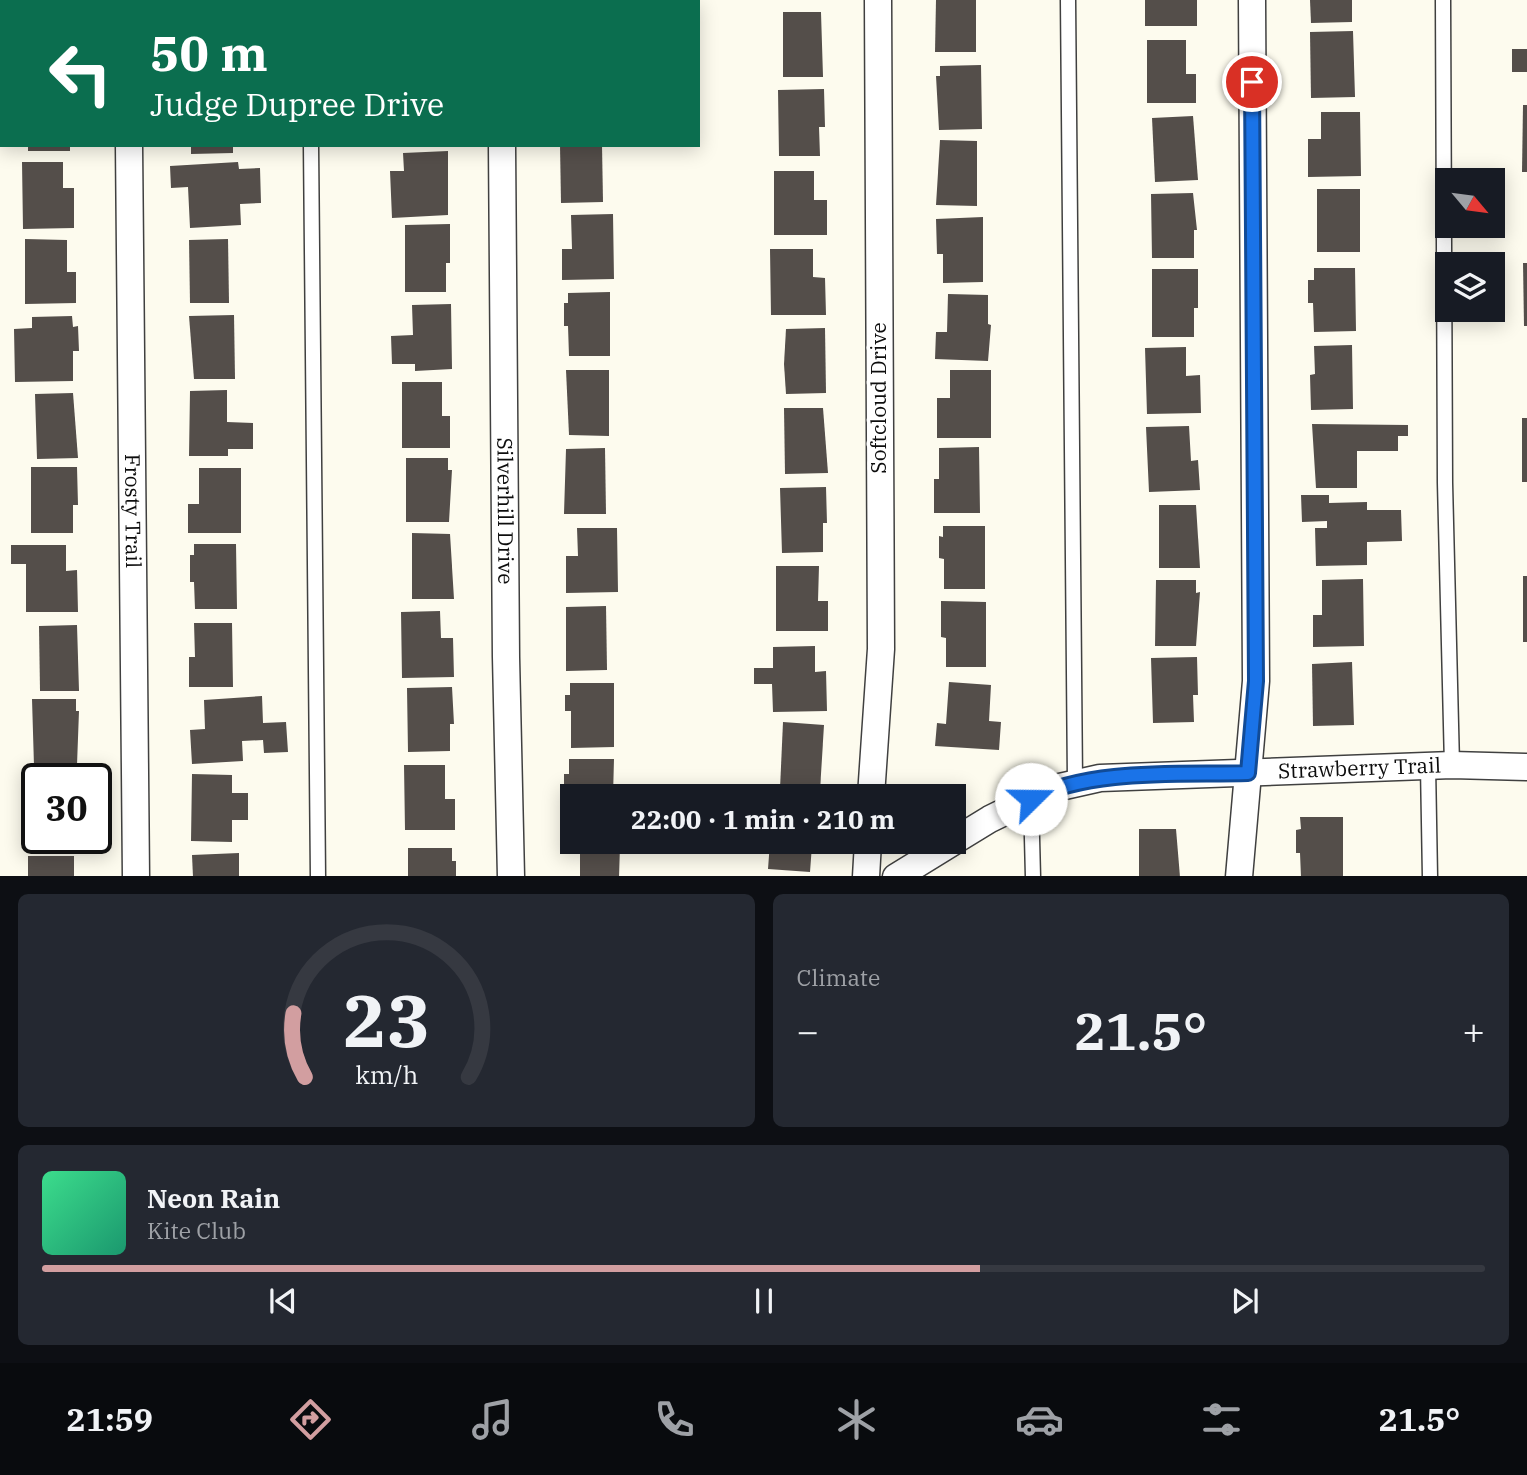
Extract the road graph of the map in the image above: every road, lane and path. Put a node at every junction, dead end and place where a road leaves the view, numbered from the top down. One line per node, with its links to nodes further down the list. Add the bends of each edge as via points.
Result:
1 (878, 0): 12 (street, Softcloud Drive, via 881,649)
2 (1068, 0): 11 (lane)
3 (1252, 0): 10 (street, via 1256,681)
4 (1443, 0): 8 (lane, via 1445,469)
5 (129, 147): 17 (street, Frosty Trail)
6 (311, 147): 18 (lane)
7 (502, 147): 19 (street, Silverhill Drive)
8 (1440, 765): 9 (street, Strawberry Trail); 10 (street, Strawberry Trail); 24 (lane)
9 (1527, 767)
10 (1248, 773): 11 (street, Strawberry Trail, via 1100,778); 23 (street)
11 (1075, 783): 13 (street, Strawberry Trail)
12 (872, 784)
13 (1031, 799): 14 (street, Strawberry Trail); 22 (lane)
14 (966, 833)
15 (867, 854): 20 (street)
16 (932, 854): 21 (street, Strawberry Trail)
17 (136, 876)
18 (318, 876)
19 (511, 876)
20 (866, 876)
21 (898, 876)
22 (1033, 876)
23 (1239, 876)
24 (1430, 876)

